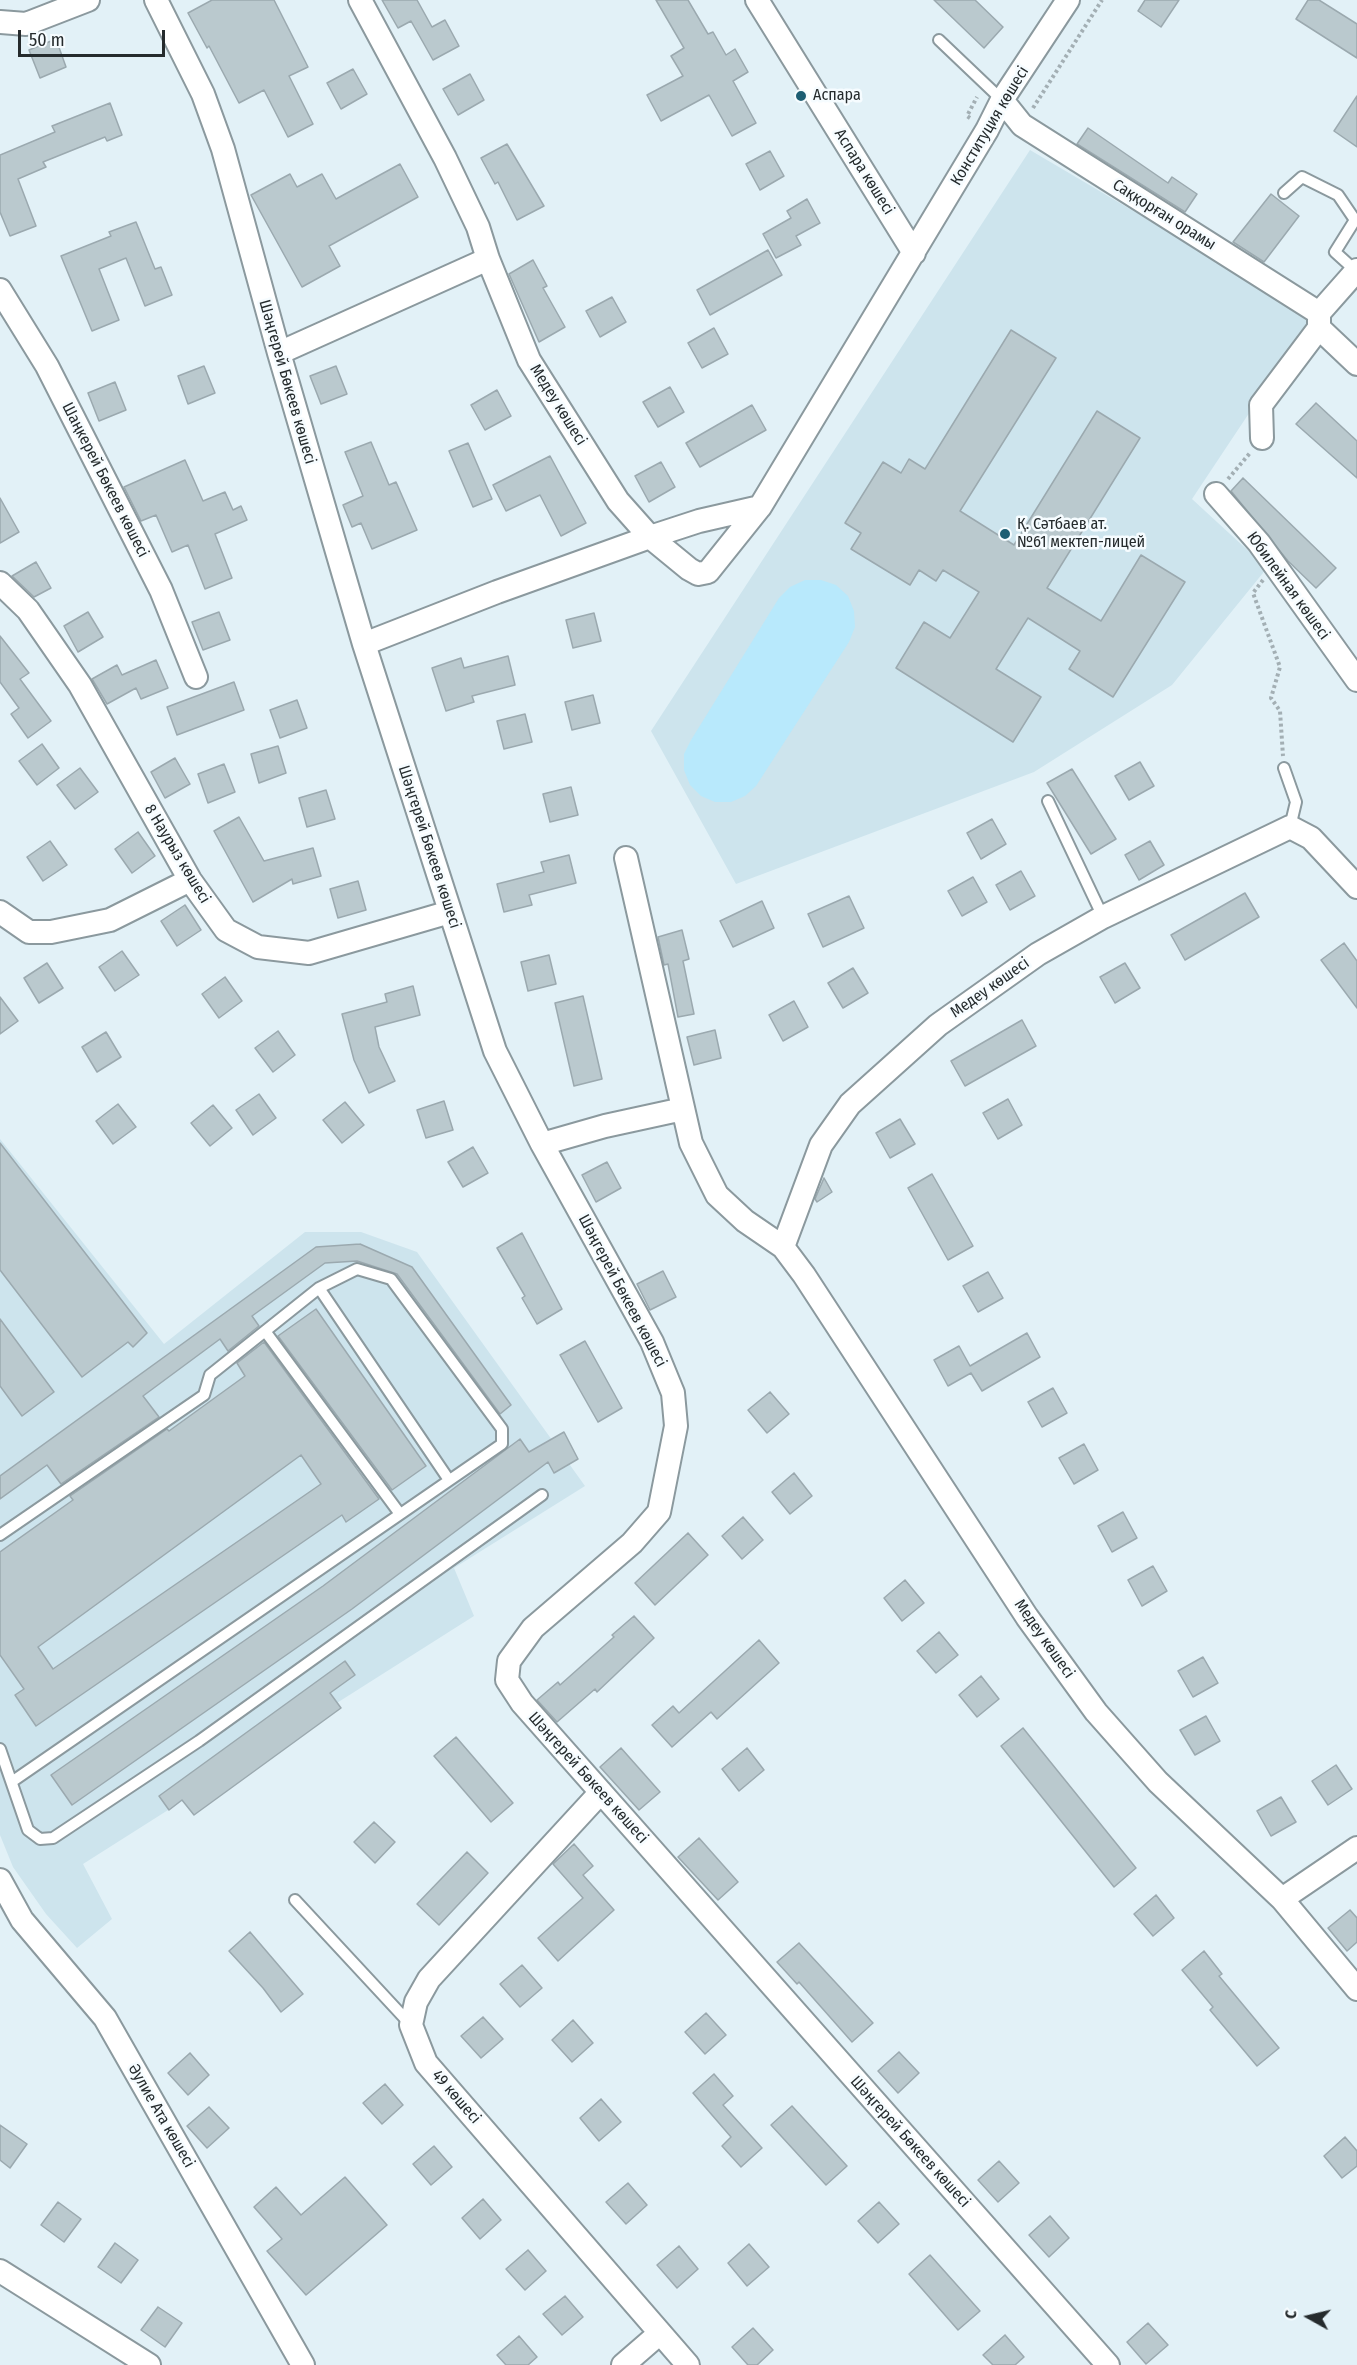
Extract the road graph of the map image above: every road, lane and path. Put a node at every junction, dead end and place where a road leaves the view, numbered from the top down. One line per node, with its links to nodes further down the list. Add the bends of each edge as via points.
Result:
1 (88, 0): 6 (street, via 26,24)
2 (156, 0): 15 (street, Шәңгерей Бөкеев көшесі, via 203,94 223,149)
3 (360, 0): 11 (street, Медеу көшесі, via 446,158 478,227)
4 (757, 0): 10 (street, Аспара көшесі)
5 (1068, 0): 8 (street, Конституция көшесі)
6 (0, 22)
7 (939, 40): 8 (lane)
8 (1002, 100): 10 (street, Конституция көшесі); 14 (street, Саққорған орамы, via 1022,125)
9 (1284, 193): 12 (lane, via 1302,177 1338,195 1355,220 1335,252)
10 (914, 253): 19 (street, Конституция көшесі)
11 (488, 260): 15 (street); 20 (street, Медеу көшесі, via 529,360 618,501)
12 (1357, 270): 14 (street)
13 (0, 290): 24 (street, Шаңкерей Бөкеев көшесі, via 47,366 150,568)
14 (1319, 321): 16 (street, Саққорған орамы); 17 (street, via 1261,405)
15 (279, 353): 23 (street, Шәңгерей Бөкеев көшесі)
16 (1357, 364)
17 (1262, 438): 18 (path)
18 (1216, 494): 21 (street, Юбилейная көшесі)
19 (760, 507): 20 (street); 20 (street, Медеу көшесі, via 708,572 699,574 689,569)
20 (650, 537): 23 (street)
21 (1274, 565): 25 (street, Юбилейная көшесі); 26 (path, via 1253,593 1280,667 1271,698 1280,711)
22 (0, 583): 30 (street, 8 Наурыз көшесі, via 28,610 80,685)
23 (364, 644): 33 (street, Шәңгерей Бөкеев көшесі)
24 (196, 677)
25 (1357, 681)
26 (1284, 768): 28 (lane, via 1296,802)
27 (1048, 801): 34 (lane)
28 (1290, 827): 31 (street, via 1311,838); 34 (street, Медеу көшесі)
29 (626, 858): 35 (street, Медеу көшесі)
30 (190, 880): 32 (street, via 110,920 51,932 29,932); 33 (street, 8 Наурыз көшесі, via 226,930 258,947 309,953)
31 (1357, 887)
32 (0, 912)
33 (450, 912): 36 (street, Шәңгерей Бөкеев көшесі, via 495,1051)
34 (1103, 916): 37 (street, Медеу көшесі, via 1038,954 938,1025 850,1104 821,1145)
35 (683, 1109): 36 (street); 37 (street, Медеу көшесі, via 691,1143 717,1195 745,1221)
36 (542, 1144): 46 (street, Шәңгерей Бөкеев көшесі, via 652,1342 673,1393 676,1426 659,1512 632,1543 533,1628 509,1661 507,1680 522,1703)
37 (783, 1246): 49 (street, Медеу көшесі, via 1027,1617 1096,1712 1158,1782)
38 (319, 1288): 39 (lane); 40 (lane); 40 (lane, via 357,1269 391,1279 502,1429 502,1444)
39 (265, 1331): 42 (lane); 43 (lane, via 210,1375 204,1395)
40 (448, 1480): 42 (lane)
41 (542, 1495): 45 (lane, via 199,1741 53,1838 40,1839 28,1830)
42 (400, 1514): 45 (lane)
43 (0, 1535)
44 (0, 1749): 45 (lane)
45 (13, 1781)
46 (601, 1792): 52 (street, via 429,1979 416,2002); 59 (street, Шәңгерей Бөкеев көшесі)
47 (1357, 1848): 49 (street)
48 (0, 1880): 56 (street, Әулие Ата көшесі, via 22,1920 105,2018)
49 (1282, 1899): 51 (street, Медеу көшесі)
50 (296, 1900): 52 (lane)
51 (1357, 1989)
52 (411, 2025): 54 (street, 49 көшесі, via 426,2063)
53 (0, 2271): 55 (street)
54 (660, 2333): 57 (street); 58 (street, 49 көшесі)
55 (149, 2365)
56 (303, 2365)
57 (624, 2365)
58 (688, 2365)
59 (1108, 2365)

